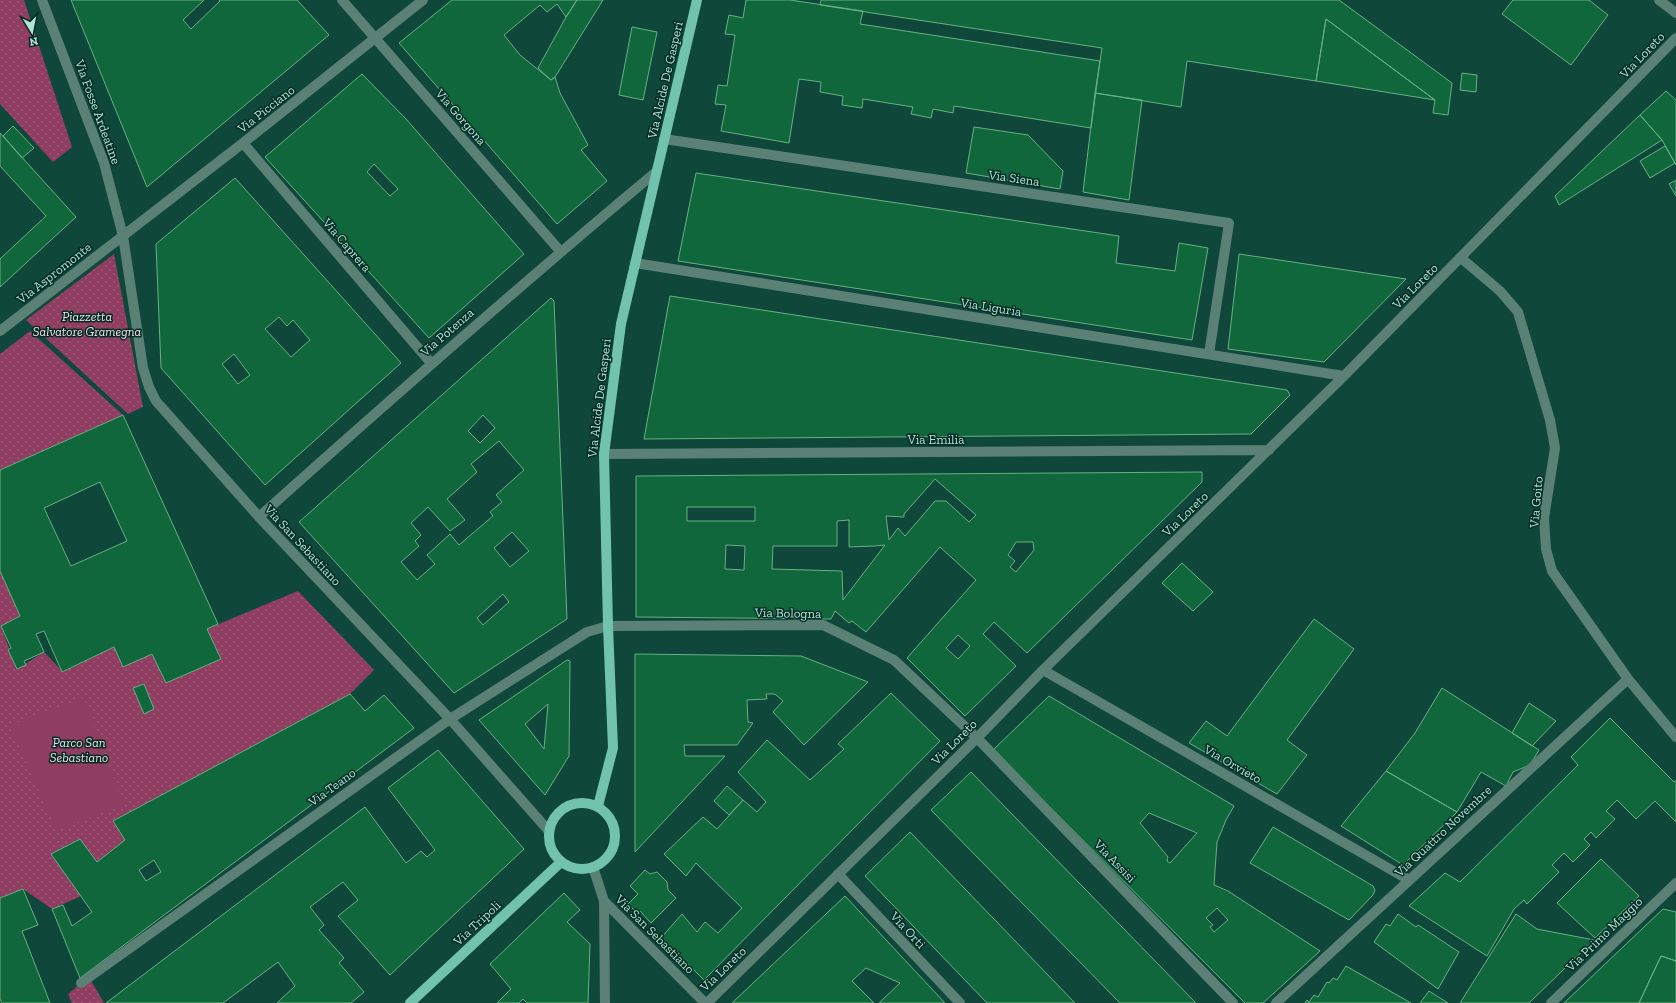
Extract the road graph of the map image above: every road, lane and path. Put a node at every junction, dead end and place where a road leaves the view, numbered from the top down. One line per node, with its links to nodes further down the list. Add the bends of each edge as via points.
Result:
1 (42, 0): 12 (street, Via Fosse Ardeatine, via 104,162)
2 (342, 0): 7 (street, Via Gorgona)
3 (423, 0): 7 (street, Via Picciano)
4 (697, 0): 9 (main road, Via Alcide De Gasperi)
5 (1659, 0): 6 (street)
6 (1676, 13)
7 (376, 38): 10 (street, Via Picciano); 13 (street, Via Gorgona)
8 (1676, 38): 14 (street, Via Loreto)
9 (664, 139): 11 (main road, Via Alcide De Gasperi); 17 (street, Via Siena, via 1229,223)
10 (243, 143): 12 (street, Via Picciano); 18 (street, Via Caprera)
11 (656, 172): 13 (street, Via Potenza); 15 (main road, Via Alcide De Gasperi)
12 (123, 236): 16 (street, Via Aspromonte); 22 (street, Via San Sebastiano, via 143,368 149,387 156,401)
13 (560, 251): 18 (street, Via Potenza)
14 (1461, 258): 19 (street, Via Loreto); 25 (street, Via Goito, via 1500,291 1518,312 1550,420 1555,448 1544,518 1546,548 1552,570)
15 (635, 263): 17 (street, Via Liguria); 21 (main road, Via Alcide De Gasperi, via 621,324)
16 (0, 331)
17 (1209, 354): 19 (street, Via Liguria)
18 (431, 363): 22 (street, Via Potenza)
19 (1344, 376): 20 (street, Via Loreto)
20 (1269, 450): 21 (street, Via Emilia); 24 (street, Via Loreto)
21 (604, 454): 23 (main road, Via Alcide De Gasperi)
22 (259, 517): 26 (street, Via San Sebastiano)
23 (608, 626): 26 (street, Via Teano, via 587,632); 28 (street, Via Bologna, via 823,625 894,660); 29 (main road, Via Alcide De Gasperi, via 613,748)
24 (1043, 670): 28 (street, Via Loreto); 34 (street, Via Orvieto)
25 (1628, 678): 27 (street, Via Goito); 34 (street, Via Quattro Novembre)
26 (450, 719): 30 (street, Via San Sebastiano); 37 (street, Via Teano)
27 (1676, 737)
28 (977, 738): 33 (street, Via Loreto); 42 (street, Via Assisi)
29 (598, 806): 30 (main road, via 577,802 558,811); 32 (main road, via 611,819 616,838 609,856)
30 (548, 830): 31 (main road, via 550,848)
31 (561, 862): 32 (main road, via 576,869); 38 (main road, Via Tripoli)
32 (593, 868): 36 (street)
33 (838, 874): 40 (street, Via Loreto); 41 (street, Via Orti)
34 (1409, 880): 43 (street, Via Quattro Novembre)
35 (1676, 883): 44 (street, Via Primo Maggio)
36 (604, 901): 39 (street); 40 (street, Via San Sebastiano)
37 (81, 983)
38 (410, 1003)
39 (605, 1003)
40 (706, 1003)
41 (960, 1003)
42 (1234, 1003)
43 (1276, 1003)
44 (1551, 1003)

